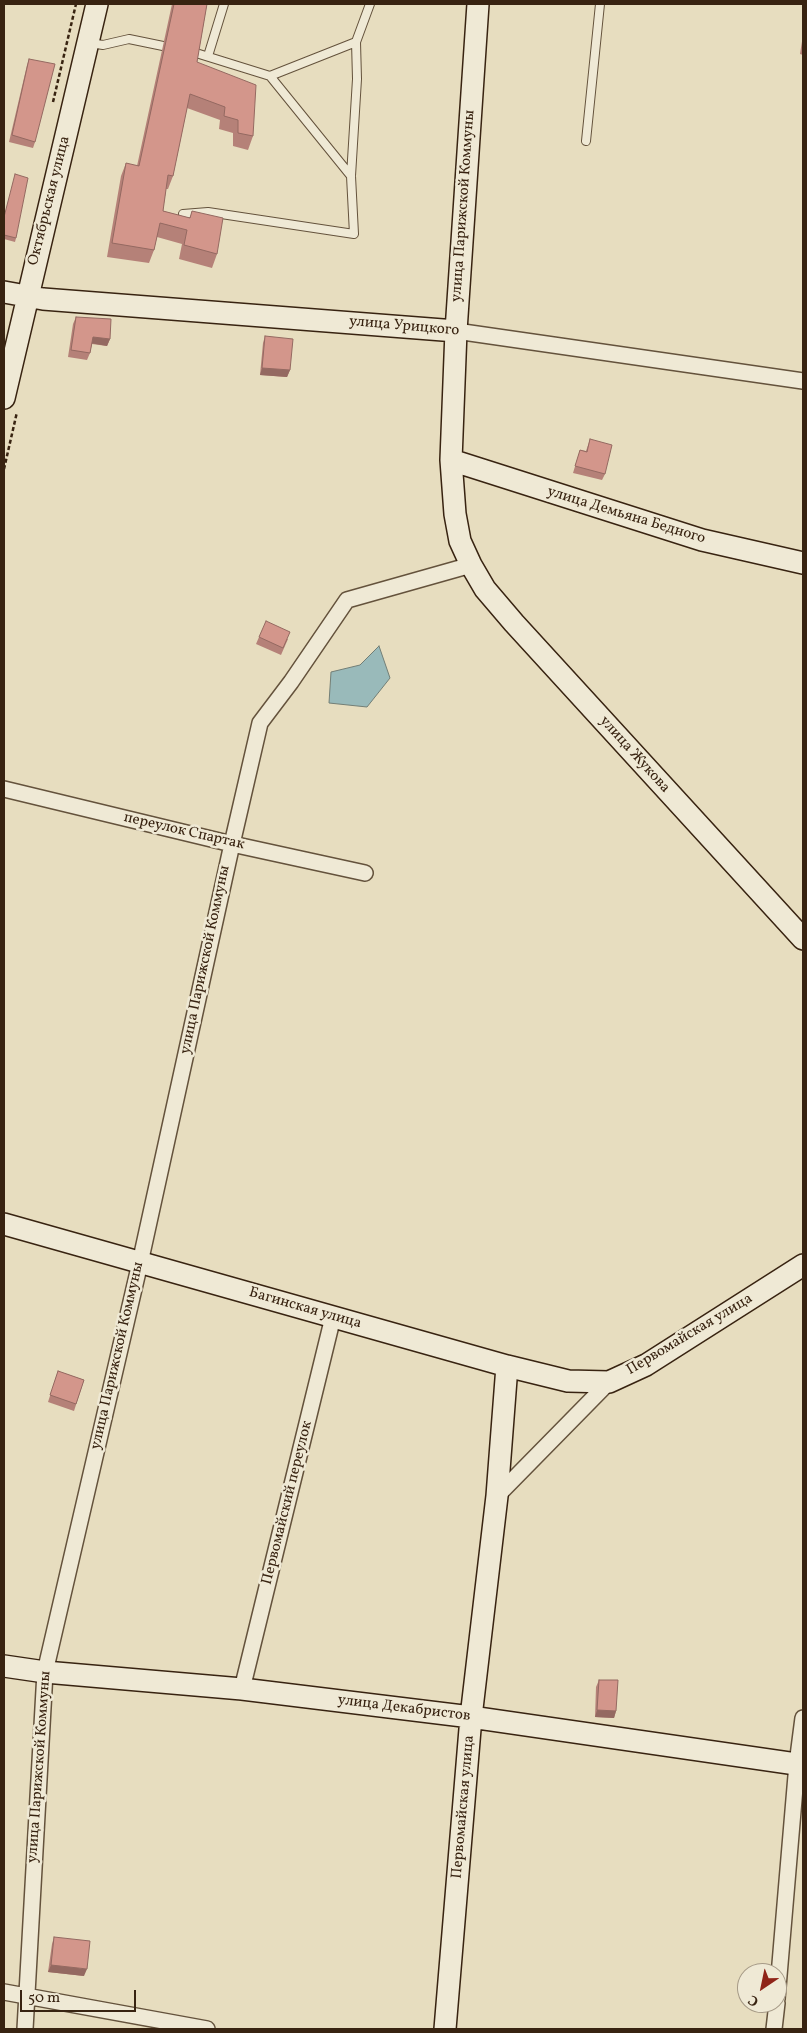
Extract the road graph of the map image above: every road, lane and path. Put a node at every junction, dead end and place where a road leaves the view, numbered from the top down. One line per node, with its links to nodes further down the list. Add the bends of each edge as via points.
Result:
1 (97, 4): 7 (main road, Октябрьская улица)
2 (224, 4): 10 (lane)
3 (370, 4): 6 (lane)
4 (478, 4): 17 (main road, улица Парижской Коммуны)
5 (600, 4): 12 (lane)
6 (356, 42): 11 (lane); 13 (lane)
7 (88, 43): 8 (lane, via 103,45 129,39); 16 (main road, Октябрьская улица)
8 (163, 46)
9 (196, 53): 10 (lane)
10 (208, 56): 11 (lane)
11 (270, 76): 13 (lane)
12 (586, 141)
13 (351, 176): 14 (lane, via 354,234 208,212)
14 (183, 214)
15 (4, 292): 16 (main road, улица Урицкого)
16 (27, 297): 17 (main road, улица Урицкого); 19 (main road, Октябрьская улица)
17 (456, 331): 18 (street, улица Урицкого); 20 (main road, улица Парижской Коммуны)
18 (803, 381)
19 (4, 398)
20 (451, 460): 21 (main road, улица Демьяна Бедного, via 702,540); 22 (main road, улица Парижской Коммуны, via 460,541)
21 (803, 563)
22 (471, 565): 24 (street, улица Парижской Коммуны, via 347,600 260,723); 26 (main road, улица Жукова, via 485,589 514,623)
23 (4, 789): 24 (street, переулок Спартак)
24 (232, 844): 25 (street, переулок Спартак); 28 (street, улица Парижской Коммуны)
25 (365, 873)
26 (803, 939)
27 (4, 1224): 28 (main road, Багинская улица)
28 (140, 1263): 30 (main road, Багинская улица); 35 (street, улица Парижской Коммуны)
29 (803, 1265): 32 (main road, Первомайская улица, via 646,1364)
30 (333, 1317): 31 (main road, Багинская улица); 36 (street, Первомайский переулок)
31 (507, 1366): 32 (main road, Багинская улица, via 568,1381); 33 (main road, Первомайская улица)
32 (608, 1382): 33 (street, Первомайская улица)
33 (497, 1496): 37 (main road, Первомайская улица)
34 (4, 1666): 35 (main road, улица Декабристов)
35 (45, 1672): 36 (main road, улица Декабристов); 42 (street, улица Парижской Коммуны)
36 (242, 1689): 37 (main road, улица Декабристов)
37 (472, 1717): 39 (main road, улица Декабристов); 46 (main road, Первомайская улица)
38 (803, 1718): 39 (street)
39 (800, 1764): 40 (street)
40 (781, 1963)
41 (4, 1992): 42 (street)
42 (27, 1997): 44 (street, улица Парижской Коммуны); 45 (street)
43 (776, 2013): 47 (street)
44 (25, 2029)
45 (207, 2029)
46 (445, 2029)
47 (774, 2029)

